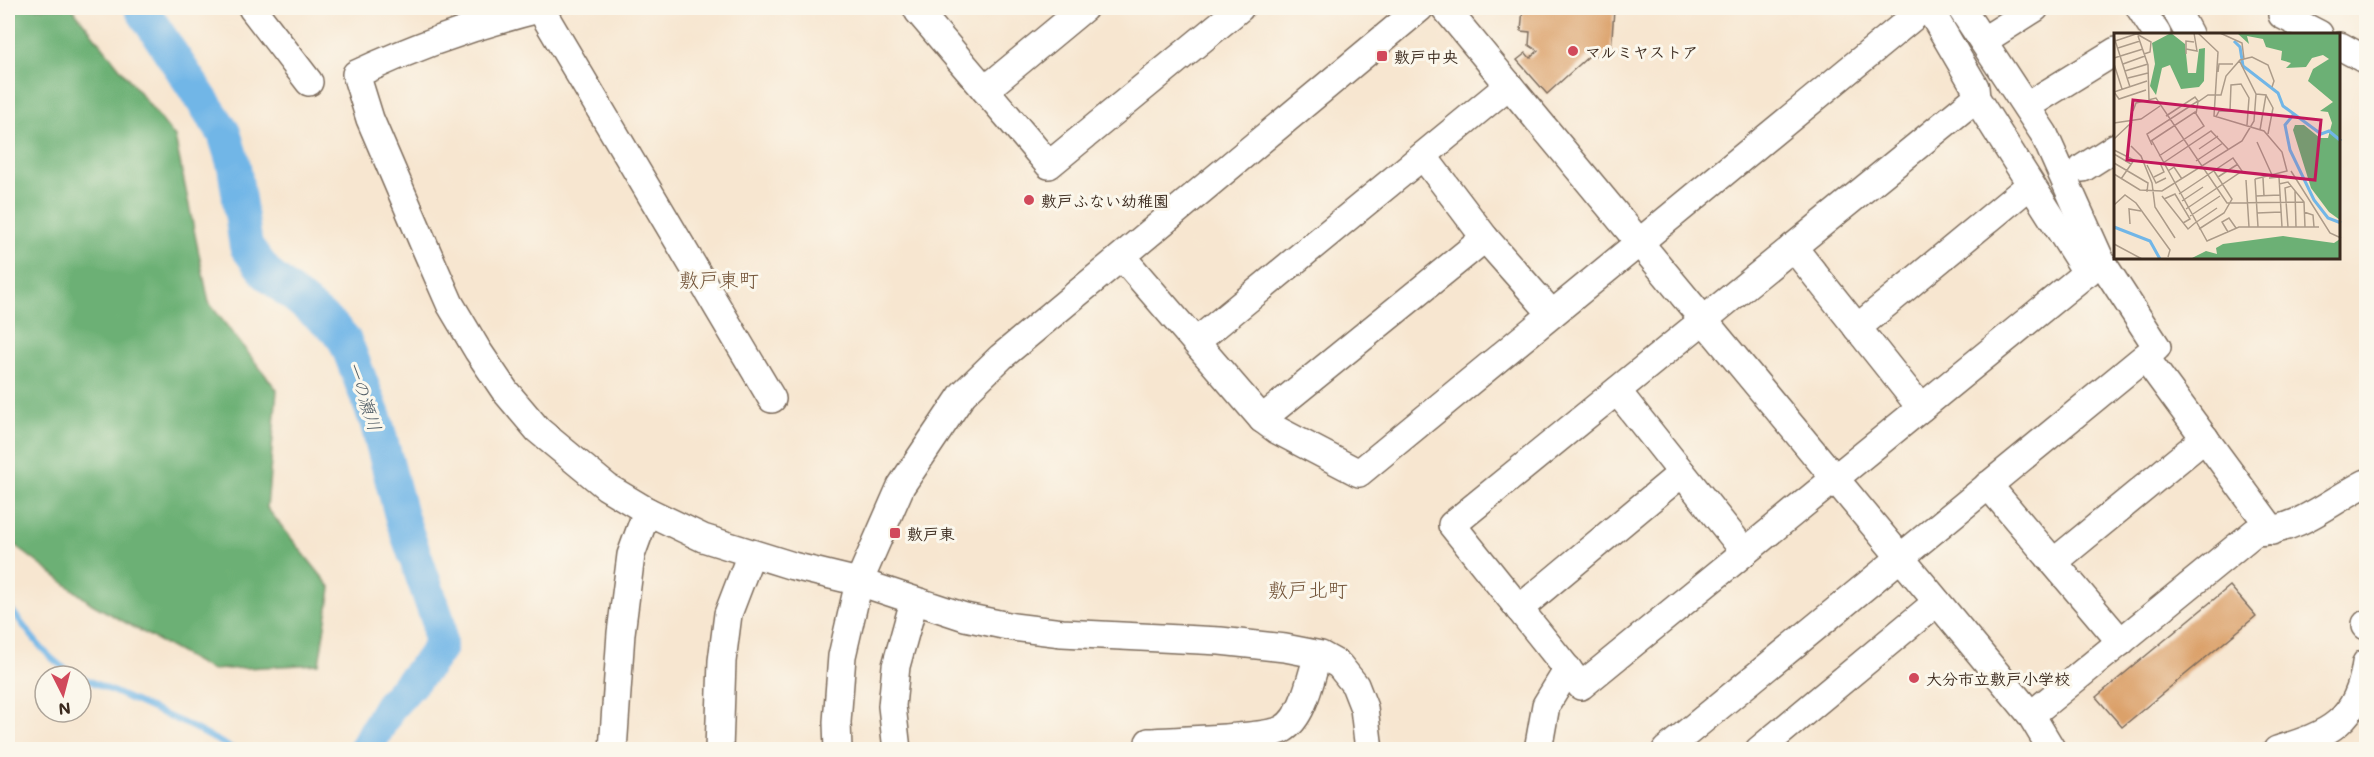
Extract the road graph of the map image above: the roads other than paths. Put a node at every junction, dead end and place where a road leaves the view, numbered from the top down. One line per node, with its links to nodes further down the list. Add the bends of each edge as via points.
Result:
1 (252, 8): 19 (street)
2 (542, 8): 39 (street); 47 (street, via 451,35 356,74 370,119 425,248 450,304 478,351 538,430 607,487)
3 (922, 8): 21 (street, via 918,11)
4 (1084, 8): 21 (street)
5 (1240, 8): 21 (street, via 1049,165)
6 (1419, 8): 53 (street, via 1000,357 963,394 901,486)
7 (1445, 8): 20 (street)
8 (1922, 8): 22 (street, via 1933,15 1975,87); 29 (street)
9 (1961, 8): 15 (street)
10 (2036, 8): 15 (street)
11 (2175, 8): 13 (street)
12 (2286, 8): 14 (street, via 2282,15)
13 (2188, 33)
14 (2317, 33)
15 (1983, 41): 23 (street)
16 (2341, 47): 18 (street)
17 (2114, 52): 23 (street)
18 (2367, 60)
19 (309, 82)
20 (1509, 85): 25 (street); 29 (street)
21 (985, 90)
22 (1976, 98): 27 (street); 30 (street)
23 (2027, 106): 32 (street, via 2051,148)
24 (2114, 148): 26 (street)
25 (1423, 156): 28 (street); 36 (street)
26 (2083, 168)
27 (2030, 185): 32 (street); 35 (street)
28 (1485, 238): 33 (street); 41 (street)
29 (1639, 242): 33 (street); 34 (street)
30 (1793, 247): 34 (street); 35 (street)
31 (1129, 265): 36 (street, via 1188,336)
32 (2094, 267): 37 (street, via 2157,347); 40 (street)
33 (1552, 314): 41 (street, via 1359,472)
34 (1704, 320): 38 (street); 45 (street)
35 (1857, 328): 40 (street)
36 (1197, 341): 41 (street)
37 (2145, 357): 42 (street); 46 (street)
38 (1617, 391): 43 (street); 56 (street, via 1452,525)
39 (772, 399)
40 (1921, 408): 45 (street)
41 (1262, 419)
42 (2205, 438): 48 (street); 52 (street)
43 (1682, 473): 49 (street); 56 (street)
44 (2366, 477): 48 (street, via 2293,526)
45 (1835, 479): 49 (street); 51 (street)
46 (1988, 485): 51 (street); 52 (street)
47 (647, 511): 50 (street, via 703,538); 62 (street, via 631,555)
48 (2273, 531): 57 (street, via 2255,532)
49 (1745, 552): 60 (street, via 1581,686)
50 (751, 554): 53 (street); 63 (street, via 728,614)
51 (1900, 558): 55 (street); 69 (street)
52 (2054, 562): 57 (street)
53 (859, 582): 54 (street); 64 (street, via 842,656)
54 (914, 601): 58 (street, via 1013,627 1220,641); 65 (street, via 895,676 892,706)
55 (1937, 602): 61 (street); 70 (street)
56 (1520, 609): 60 (street)
57 (2121, 642): 61 (street)
58 (1318, 655): 66 (street, via 1305,698 1283,729 1264,734 1149,742); 67 (street, via 1339,665 1355,685 1364,708)
59 (2367, 663): 72 (street, via 2356,702 2339,724)
60 (1568, 669): 68 (street, via 1546,705)
61 (2031, 715): 71 (street)
62 (613, 750)
63 (719, 750)
64 (838, 750)
65 (897, 750)
66 (1150, 750)
67 (1369, 750)
68 (1538, 750)
69 (1666, 750)
70 (1759, 750)
71 (2052, 750)
72 (2277, 750)

